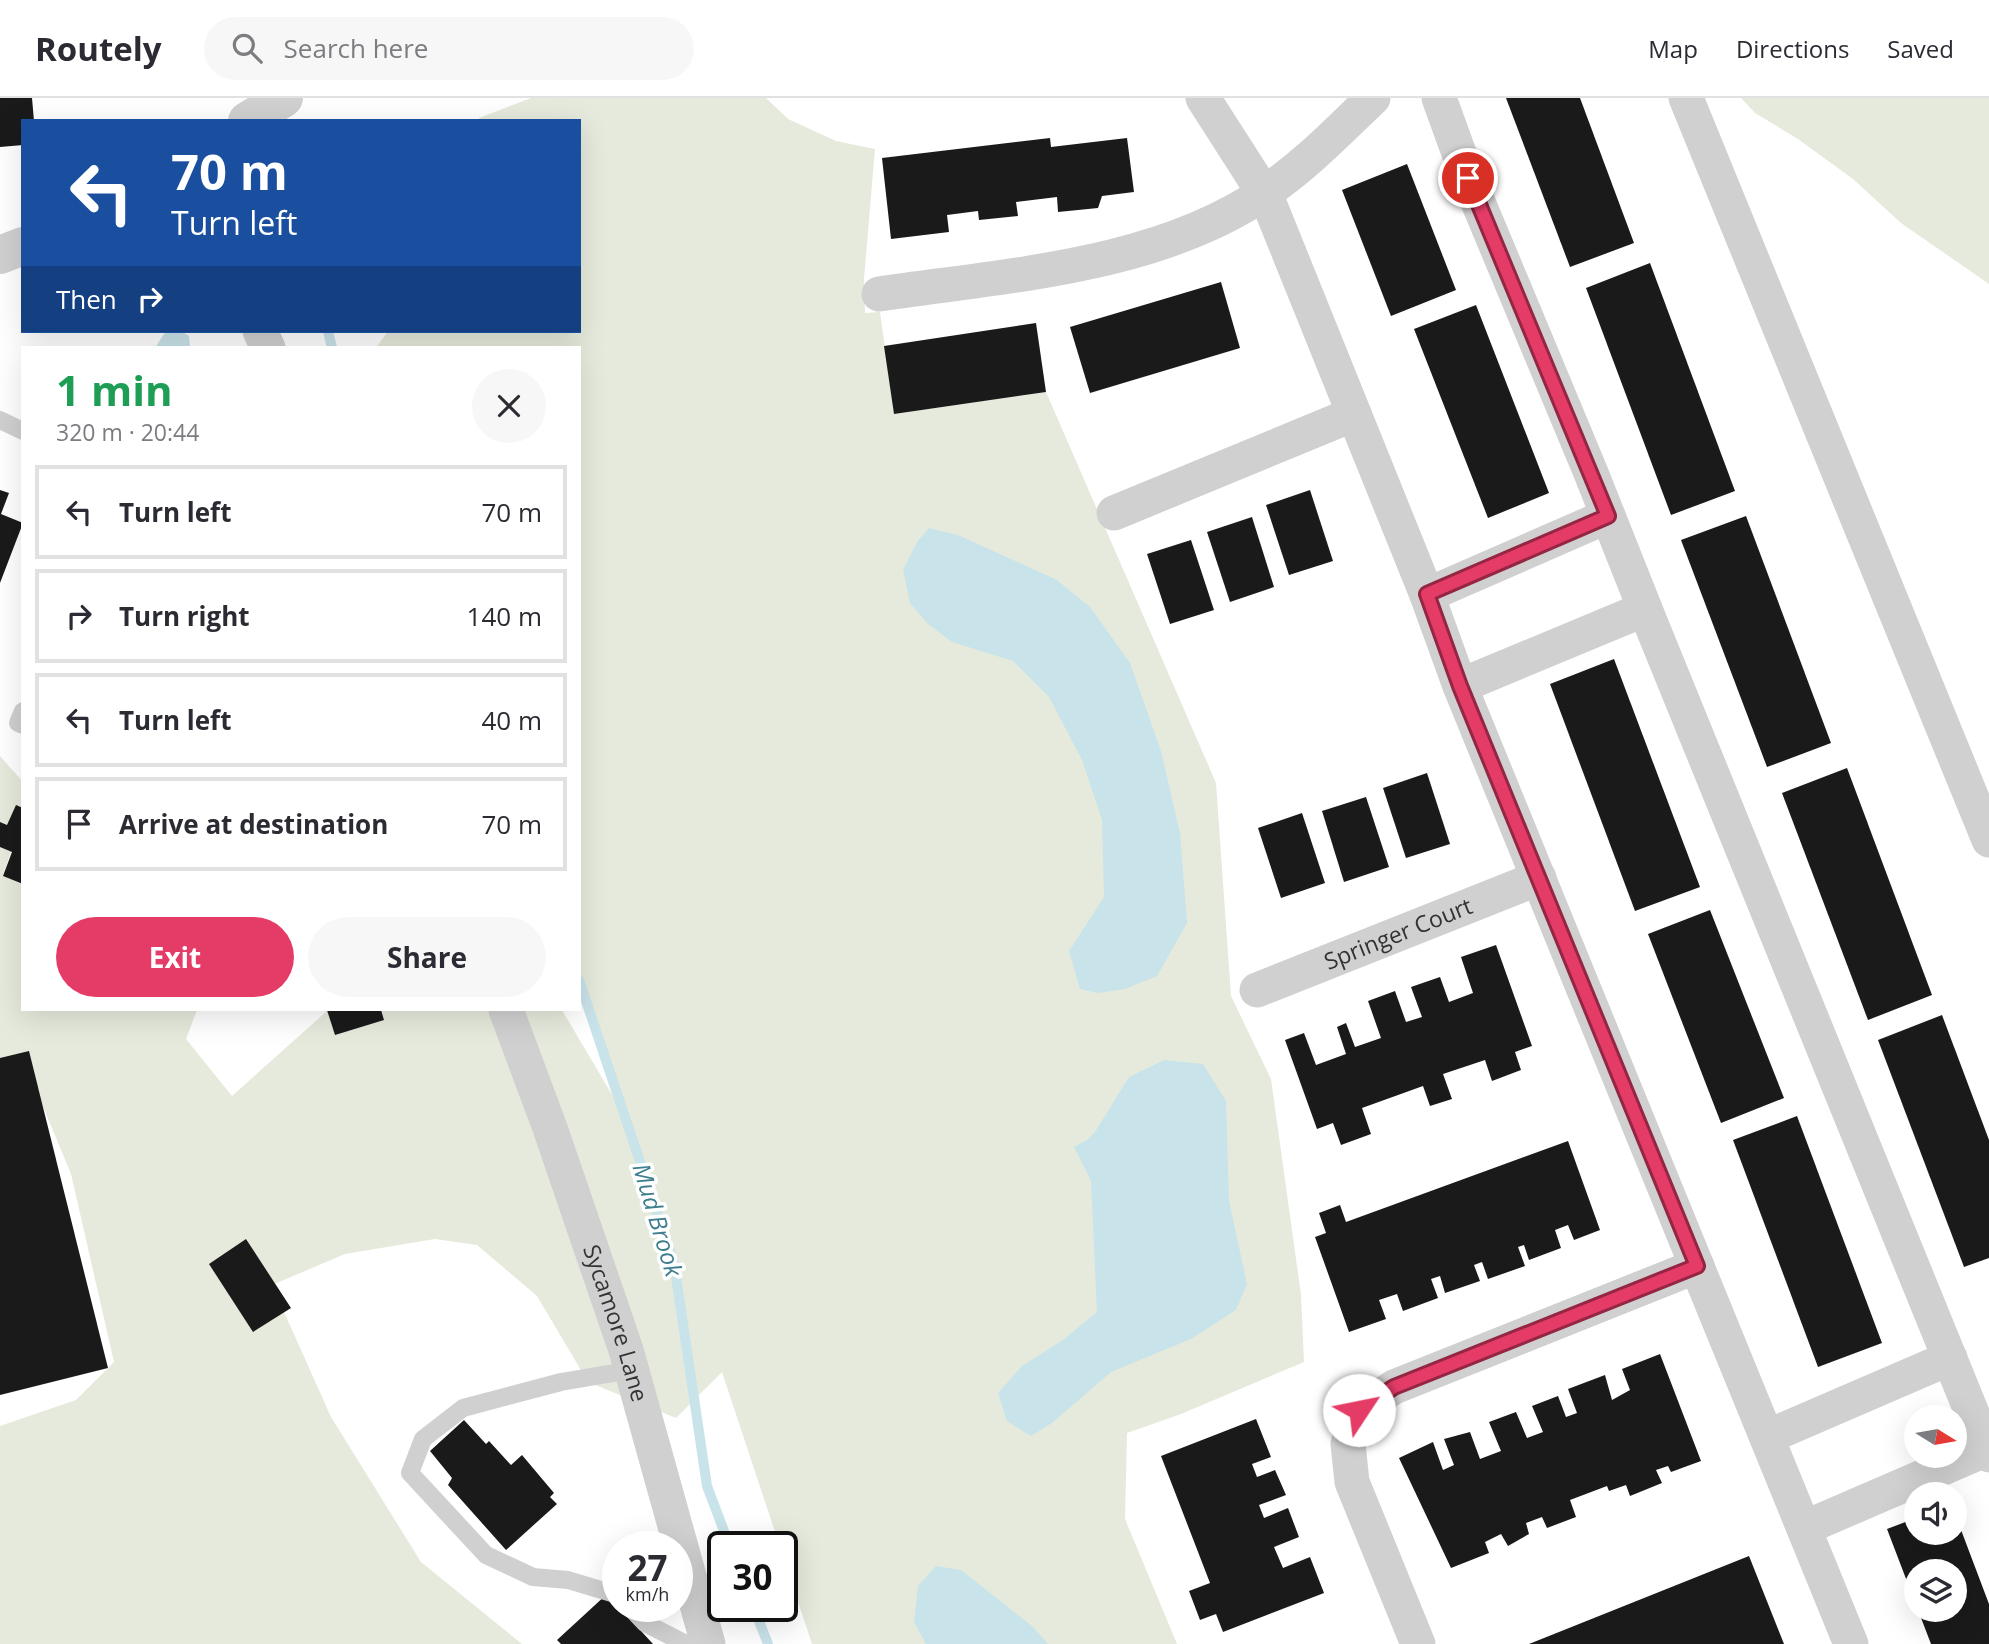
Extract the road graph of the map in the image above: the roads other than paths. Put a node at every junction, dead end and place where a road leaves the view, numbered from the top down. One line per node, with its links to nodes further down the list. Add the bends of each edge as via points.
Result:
1 (284, 98): 6 (street)
2 (1203, 98): 7 (street)
3 (1373, 98): 7 (street, via 1316,155)
4 (1439, 98): 15 (street)
5 (1686, 98): 19 (street)
6 (250, 119)
7 (1264, 194): 10 (street, via 1158,245 1085,263); 11 (street)
8 (21, 247): 9 (street)
9 (0, 255)
10 (879, 293)
11 (1354, 414): 14 (street); 16 (street)
12 (0, 420): 13 (lane)
13 (21, 431)
14 (1114, 513)
15 (1608, 516): 16 (street); 17 (street)
16 (1427, 594): 18 (street)
17 (1645, 609): 18 (street); 24 (street)
18 (1460, 686): 20 (street)
19 (1989, 840)
20 (1539, 878): 21 (street, Springer Court); 23 (street)
21 (1257, 990)
22 (506, 1011): 25 (street, Sycamore Lane)
23 (1697, 1266): 26 (street); 33 (street, via 1394,1387 1359,1410 1348,1444 1352,1482)
24 (1950, 1358): 26 (street); 27 (street)
25 (631, 1370): 29 (lane, via 561,1382 463,1408 423,1438 410,1473 486,1555 533,1577 568,1580); 32 (street, Sycamore Lane)
26 (1767, 1437): 28 (street)
27 (1988, 1452): 28 (street)
28 (1804, 1528): 34 (street)
29 (602, 1590)
30 (644, 1622): 31 (lane)
31 (686, 1644)
32 (708, 1644)
33 (1418, 1644)
34 (1851, 1644)

